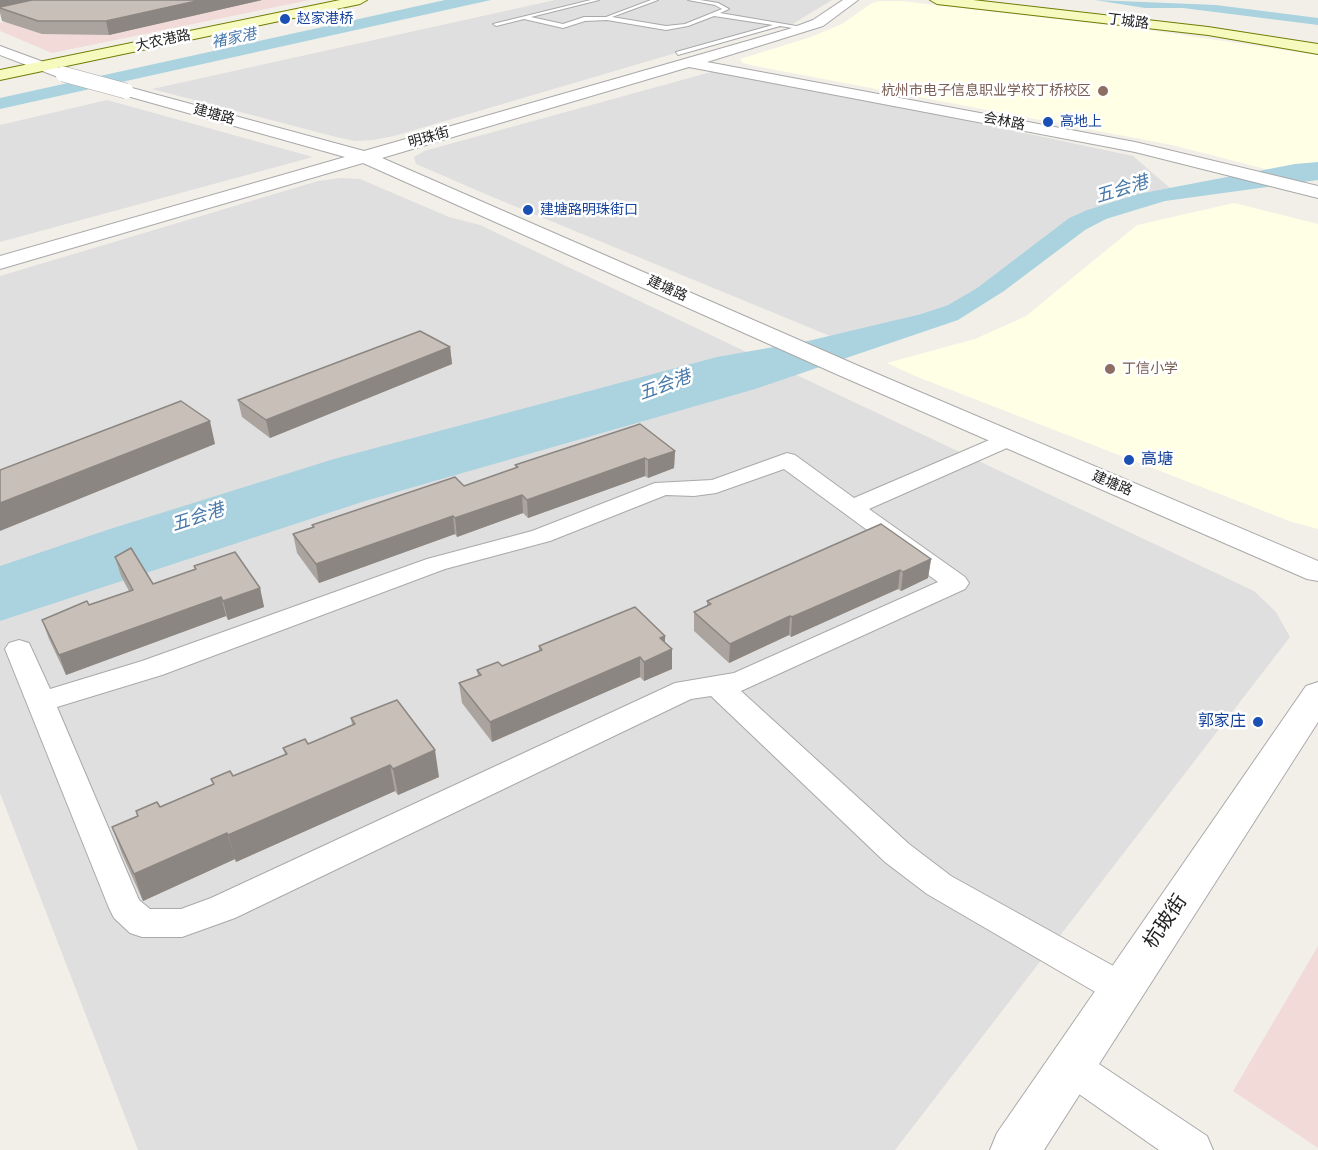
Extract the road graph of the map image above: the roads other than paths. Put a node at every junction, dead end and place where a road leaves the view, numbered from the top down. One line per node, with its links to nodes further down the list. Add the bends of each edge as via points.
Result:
1 (332, 0): 19 (main road, 大农港路)
2 (360, 0): 19 (main road, 大农港路)
3 (597, 0): 10 (lane)
4 (656, 0): 11 (lane)
5 (690, 0): 9 (lane, via 726,9)
6 (852, 0): 14 (street, 明珠街)
7 (937, 0): 16 (main road, 丁城路)
8 (980, 0): 15 (main road, 丁城路)
9 (713, 14): 11 (lane, via 666,28); 13 (lane)
10 (523, 17): 11 (lane, via 563,26); 12 (lane)
11 (607, 18)
12 (496, 24)
13 (781, 24): 14 (lane); 18 (lane)
14 (806, 28): 18 (street, 明珠街)
15 (1318, 44)
16 (1318, 49)
17 (0, 50): 19 (street, 建塘路)
18 (683, 58): 22 (street, 明珠街); 23 (street, 会林路, via 1145,149)
19 (37, 64): 20 (main road, 大农港路); 21 (main road, 大农港路); 22 (street, 建塘路, bridge)
20 (0, 67)
21 (0, 75)
22 (365, 157): 24 (street, 明珠街); 25 (street, 建塘路)
23 (1318, 192)
24 (0, 263)
25 (1008, 439): 26 (street); 27 (street, 建塘路)
26 (853, 507): 29 (street, via 956,582 740,682); 31 (street, via 787,460 716,486 663,488 541,536 436,564 153,668)
27 (1318, 572)
28 (19, 649): 31 (street)
29 (718, 686): 31 (street, via 686,690 223,908 182,923 142,923 126,908); 32 (street, via 897,853 939,885)
30 (1318, 694): 32 (street, 杭玻街)
31 (41, 702)
32 (1122, 989): 33 (street, 杭玻街)
33 (1070, 1066): 34 (street, 杭玻街); 35 (street)
34 (1014, 1150)
35 (1193, 1150)

